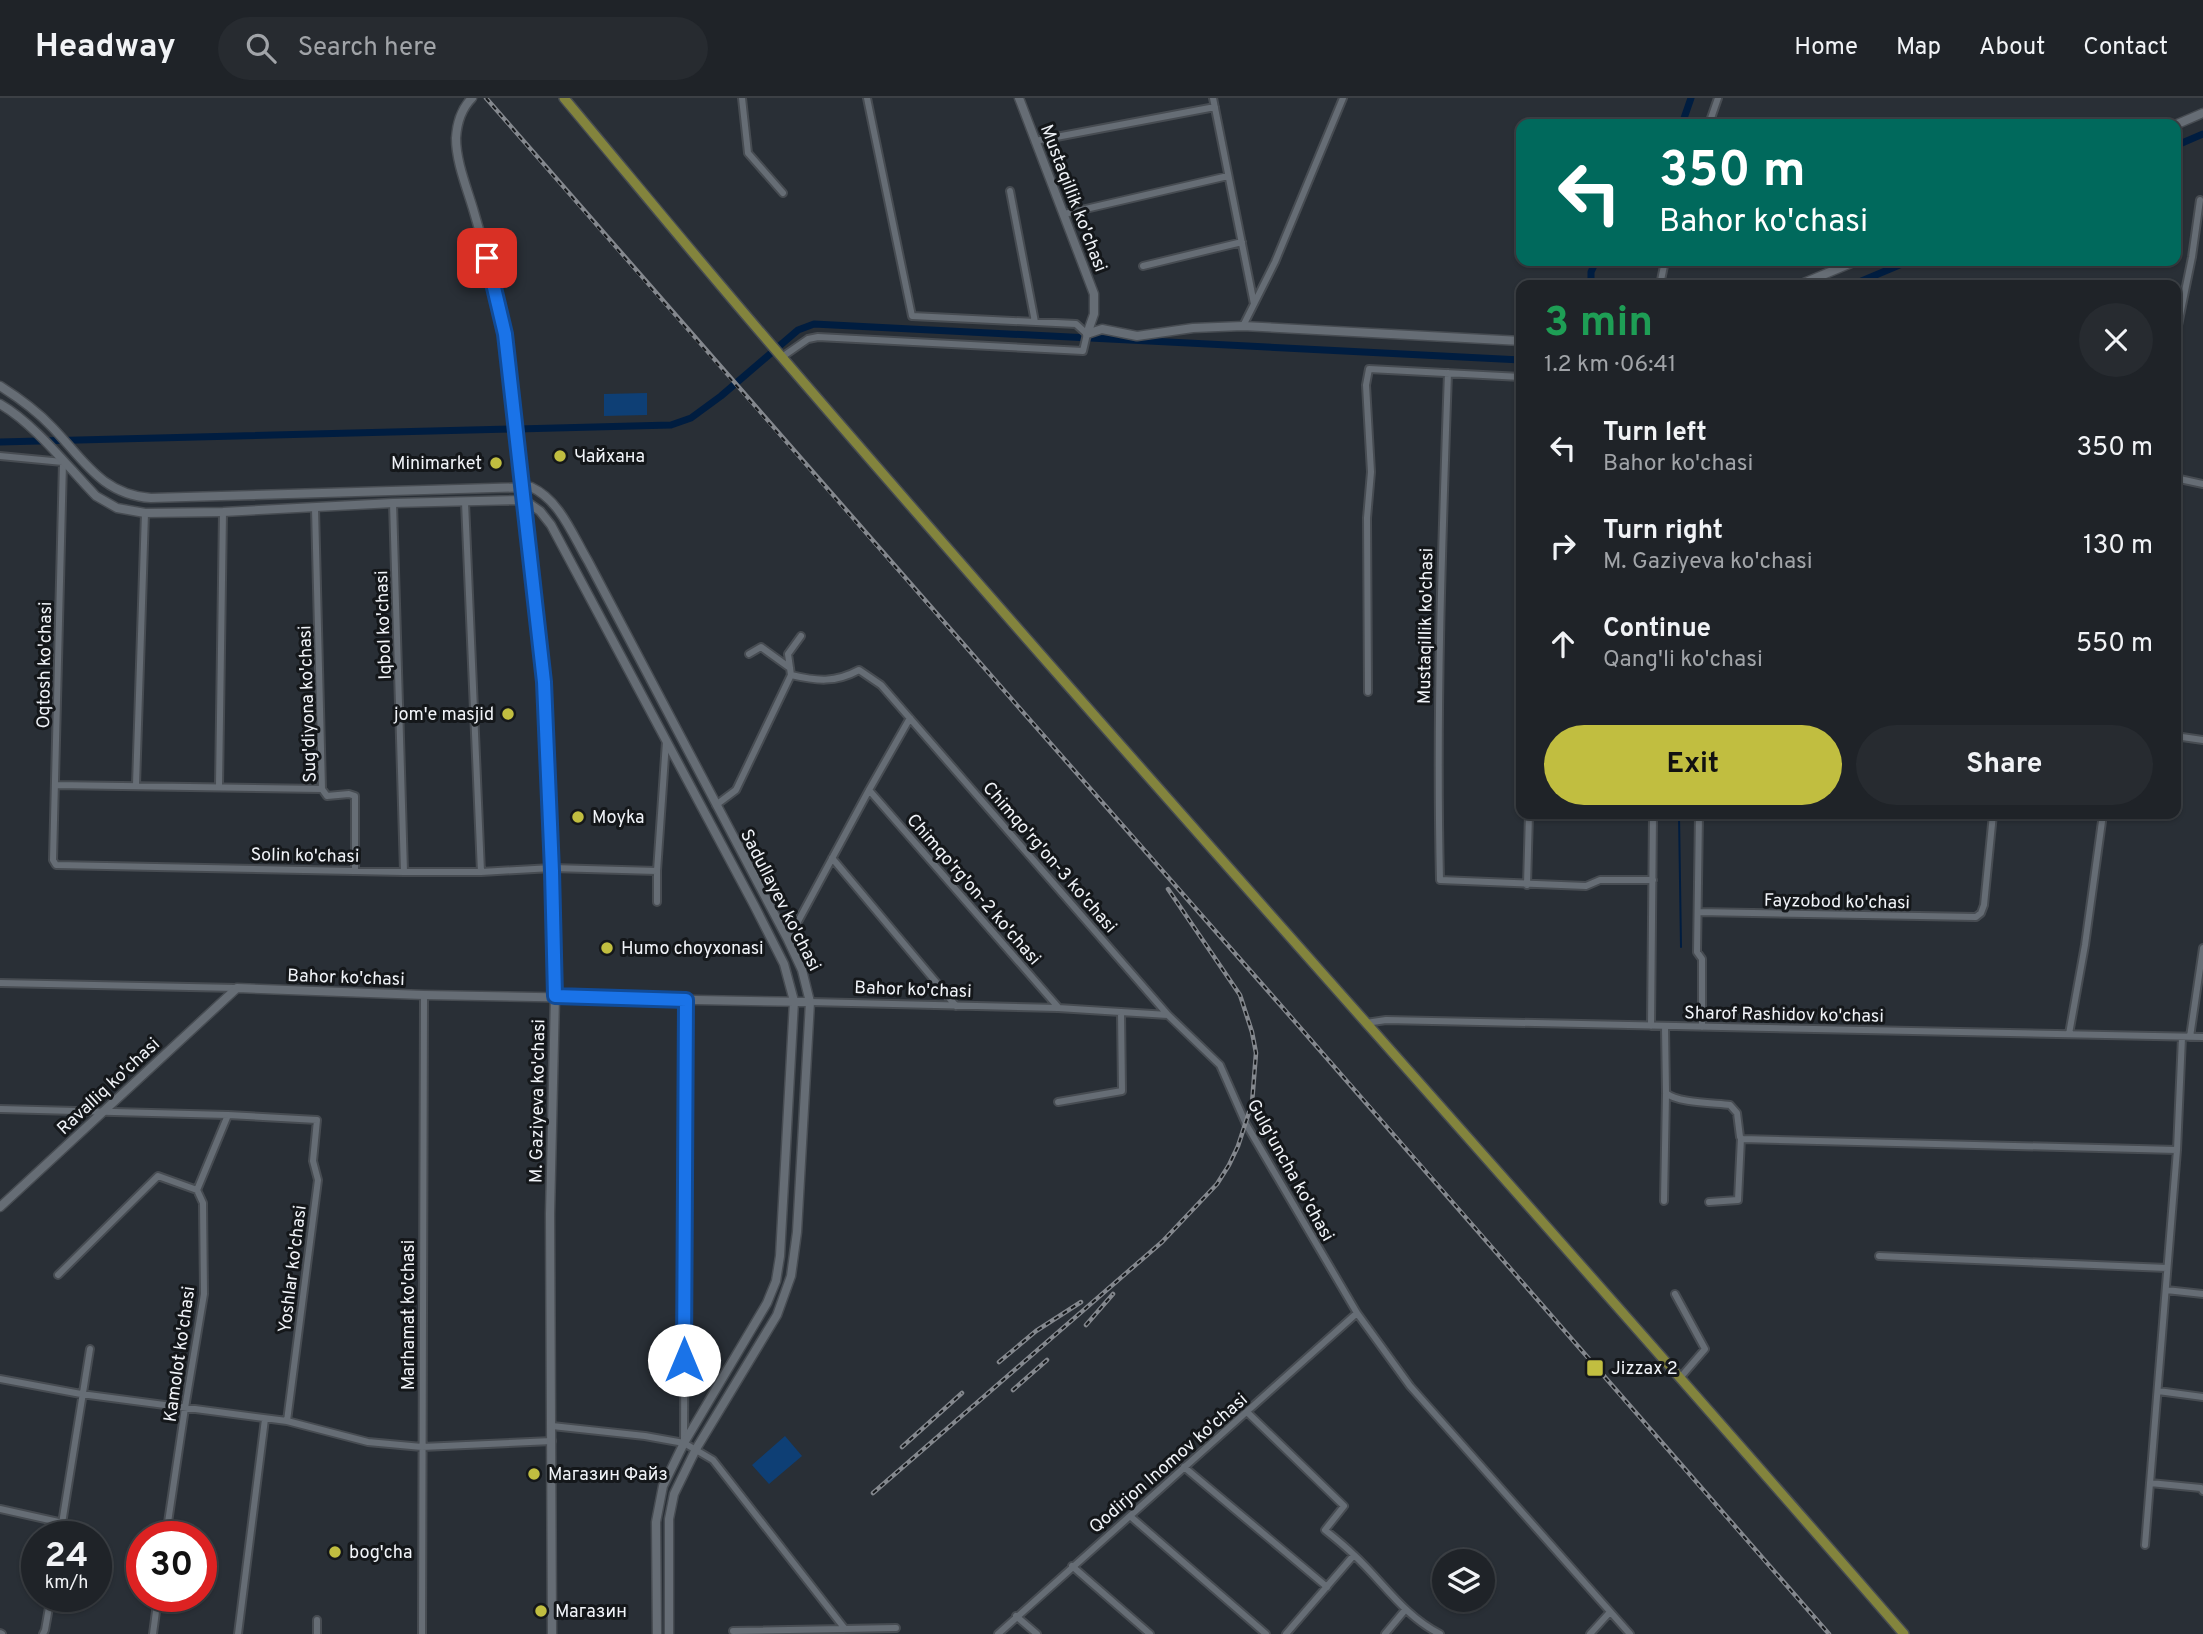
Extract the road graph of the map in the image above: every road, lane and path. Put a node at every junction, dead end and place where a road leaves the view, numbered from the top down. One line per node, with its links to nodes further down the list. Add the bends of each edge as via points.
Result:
1 (472, 98): 38 (main road, M. Gaziyeva ko'chasi, via 459,119 457,150 505,334)
2 (564, 98): 29 (main road)
3 (742, 98): 16 (street, via 748,153)
4 (867, 98): 25 (street, via 912,316)
5 (1018, 98): 13 (main road, Mustaqillik ko'chasi)
6 (1213, 98): 9 (street)
7 (1343, 98): 23 (street)
8 (1718, 98): 11 (street)
9 (1214, 107): 13 (street); 14 (street)
10 (2203, 113): 12 (main road)
11 (1711, 119)
12 (2181, 122)
13 (1035, 141): 18 (main road, Mustaqillik ko'chasi)
14 (1228, 176): 18 (street); 19 (street)
15 (1010, 191): 25 (street)
16 (783, 193)
17 (2200, 200): 24 (street)
18 (1064, 214): 27 (main road, Mustaqillik ko'chasi, via 1094,294)
19 (1241, 242): 20 (street); 23 (street)
20 (1143, 266)
21 (1844, 266): 22 (main road)
22 (1811, 280)
23 (1254, 304): 26 (street)
24 (2181, 311)
25 (1035, 321): 27 (street, via 1076,324)
26 (1243, 326): 27 (main road, via 1137,335 1102,329); 28 (main road)
27 (1087, 334): 29 (street, Mustaqillik ko'chasi, via 1083,351 818,337)
28 (1516, 341)
29 (782, 357): 88 (main road)
30 (1448, 373): 31 (street); 48 (street, via 1369,369); 72 (street, Mustaqillik ko'chasi, via 1440,880)
31 (1516, 377)
32 (0, 386): 38 (main road, via 35,410 110,486 130,495)
33 (0, 404): 35 (main road, via 19,416)
34 (0, 456): 35 (street)
35 (63, 461): 44 (main road, via 102,500); 53 (street, Oqtosh ko'chasi)
36 (2181, 479): 37 (street)
37 (2203, 484)
38 (522, 486): 39 (main road, M. Gaziyeva ko'chasi); 58 (main road, Sadullayev ko'chasi, via 539,491 556,507)
39 (524, 500): 40 (main road); 51 (main road, via 551,525); 66 (main road, M. Gaziyeva ko'chasi, via 544,682)
40 (465, 502): 41 (main road); 70 (street)
41 (393, 503): 42 (main road); 69 (street, Iqbol ko'chasi)
42 (315, 508): 43 (main road); 56 (street, Sug'diyona ko'chasi)
43 (223, 512): 44 (main road); 55 (street)
44 (145, 513): 54 (street)
45 (801, 636): 47 (street, via 788,654)
46 (749, 654): 47 (street, via 761,647)
47 (790, 671): 49 (street, Chimqo'rg'on-3 ko'chasi, via 818,681 847,677 859,670 881,685); 58 (street, via 736,790)
48 (1368, 692)
49 (911, 718): 57 (street); 87 (street, Chimqo'rg'on-3 ko'chasi)
50 (2181, 737): 52 (street)
51 (666, 740): 68 (street); 82 (main road, via 779,953)
52 (2203, 740)
53 (55, 785): 54 (street); 65 (street, Oqtosh ko'chasi, via 53,860)
54 (136, 785): 55 (street)
55 (219, 786): 56 (street)
56 (323, 789): 67 (street, Sug'diyona ko'chasi, via 327,796 355,796)
57 (869, 790): 64 (street); 85 (street, Chimqo'rg'on-2 ko'chasi)
58 (716, 805): 75 (main road, Sadullayev ko'chasi)
59 (1529, 819): 72 (street)
60 (1653, 819): 71 (street)
61 (1699, 819): 74 (street)
62 (1993, 819): 74 (street, Fayzobod ko'chasi, via 1984,905 1976,917)
63 (2103, 819): 92 (street)
64 (832, 858): 75 (street); 84 (street)
65 (58, 865): 67 (street, Solin ko'chasi)
66 (552, 868): 68 (street, Solin ko'chasi); 70 (street, Solin ko'chasi); 80 (main road, M. Gaziyeva ko'chasi)
67 (355, 870): 69 (street, Solin ko'chasi)
68 (657, 871): 73 (street)
69 (404, 872): 70 (street, Solin ko'chasi)
70 (481, 872)
71 (1653, 880): 72 (street); 89 (street)
72 (1527, 885)
73 (656, 902)
74 (1698, 912): 91 (street)
75 (788, 940): 83 (main road, Sadullayev ko'chasi)
76 (2203, 948): 93 (street)
77 (0, 983): 78 (street)
78 (237, 988): 79 (main road, Bahor ko'chasi); 98 (main road, Ravalliq ko'chasi)
79 (424, 995): 80 (main road, Bahor ko'chasi); 126 (street, Marhamat ko'chasi)
80 (555, 996): 81 (main road, Bahor ko'chasi); 123 (main road, M. Gaziyeva ko'chasi)
81 (686, 1000): 82 (main road, Bahor ko'chasi); 125 (street)
82 (794, 1001): 83 (main road, Bahor ko'chasi); 125 (main road, via 776,1281)
83 (810, 1002): 84 (street, Bahor ko'chasi); 127 (main road, Sadullayev ko'chasi, via 791,1276 771,1325)
84 (956, 1006): 85 (street, Bahor ko'chasi)
85 (1058, 1007): 86 (street, Bahor ko'chasi)
86 (1121, 1012): 87 (street, Bahor ko'chasi); 96 (street, via 1122,1091)
87 (1168, 1015): 112 (street, Gulg'uncha ko'chasi, via 1220,1065 1246,1124)
88 (1366, 1023): 89 (street, Sharof Rashidov ko'chasi); 114 (main road)
89 (1651, 1026): 90 (street, Sharof Rashidov ko'chasi)
90 (1665, 1026): 91 (street, Sharof Rashidov ko'chasi); 95 (street)
91 (1702, 1027): 92 (street, Sharof Rashidov ko'chasi)
92 (2069, 1034): 93 (street, Sharof Rashidov ko'chasi)
93 (2186, 1037): 94 (street, Sharof Rashidov ko'chasi); 101 (street)
94 (2203, 1037)
95 (1667, 1093): 100 (street, via 1678,1099 1730,1105 1737,1113); 103 (street)
96 (1058, 1102)
97 (0, 1109): 98 (street)
98 (104, 1111): 99 (street); 105 (main road, Ravalliq ko'chasi)
99 (228, 1115): 102 (street); 122 (street, Yoshlar ko'chasi, via 317,1120 313,1161 318,1180)
100 (1741, 1138): 101 (street); 104 (street, via 1738,1200)
101 (2177, 1150): 107 (street)
102 (197, 1190): 108 (street, via 158,1176); 119 (street, Kamolot ko'chasi, via 203,1203 204,1294)
103 (1664, 1201)
104 (1709, 1202)
105 (0, 1207)
106 (1879, 1256): 107 (street)
107 (2167, 1268): 109 (street)
108 (58, 1275)
109 (2166, 1290): 111 (street); 116 (street)
110 (1675, 1294): 114 (street, via 1705,1349)
111 (2203, 1294)
112 (1357, 1313): 120 (street, Qodirjon Inomov ko'chasi); 143 (street, Gulg'uncha ko'chasi, via 1410,1386)
113 (90, 1349): 117 (street)
114 (1680, 1377): 166 (main road)
115 (0, 1379): 117 (street)
116 (2158, 1391): 118 (street); 129 (street)
117 (81, 1394): 119 (street); 134 (street)
118 (2203, 1397)
119 (185, 1408): 121 (street); 135 (street, Kamolot ko'chasi)
120 (1247, 1412): 128 (street, Qodirjon Inomov ko'chasi); 137 (street, via 1344,1506 1325,1530)
121 (265, 1419): 122 (street); 151 (street)
122 (287, 1421): 126 (street, via 368,1442)
123 (552, 1426): 124 (main road, M. Gaziyeva ko'chasi); 125 (street)
124 (552, 1441): 126 (street); 154 (main road, M. Gaziyeva ko'chasi)
125 (684, 1443): 127 (street); 155 (main road, via 667,1475 657,1510)
126 (422, 1447): 153 (street, Marhamat ko'chasi)
127 (696, 1449): 147 (street, via 712,1460); 156 (main road, Sadullayev ko'chasi, via 671,1506)
128 (1184, 1467): 132 (street, Qodirjon Inomov ko'chasi); 139 (street)
129 (2150, 1483): 130 (street); 136 (street)
130 (2203, 1490)
131 (0, 1509): 133 (street)
132 (1130, 1516): 138 (street, Qodirjon Inomov ko'chasi); 160 (street)
133 (58, 1521)
134 (63, 1521)
135 (168, 1521)
136 (2145, 1545)
137 (1354, 1555): 139 (street); 140 (street)
138 (1072, 1566): 144 (street, Qodirjon Inomov ko'chasi); 159 (street)
139 (1327, 1587): 161 (street)
140 (1405, 1610): 162 (street); 163 (street)
141 (48, 1612): 149 (street)
142 (156, 1612): 150 (street)
143 (1610, 1612): 164 (street); 165 (street, Gulg'uncha ko'chasi)
144 (1016, 1616): 157 (street, Qodirjon Inomov ko'chasi); 158 (street)
145 (317, 1620): 152 (street)
146 (896, 1628): 147 (street)
147 (845, 1629): 148 (street)
148 (733, 1631)
149 (43, 1634)
150 (153, 1634)
151 (237, 1634)
152 (317, 1634)
153 (422, 1634)
154 (552, 1634)
155 (657, 1634)
156 (669, 1634)
157 (998, 1634)
158 (1037, 1634)
159 (1150, 1634)
160 (1266, 1634)
161 (1286, 1634)
162 (1385, 1634)
163 (1440, 1634)
164 (1590, 1634)
165 (1630, 1634)
166 (1904, 1634)

